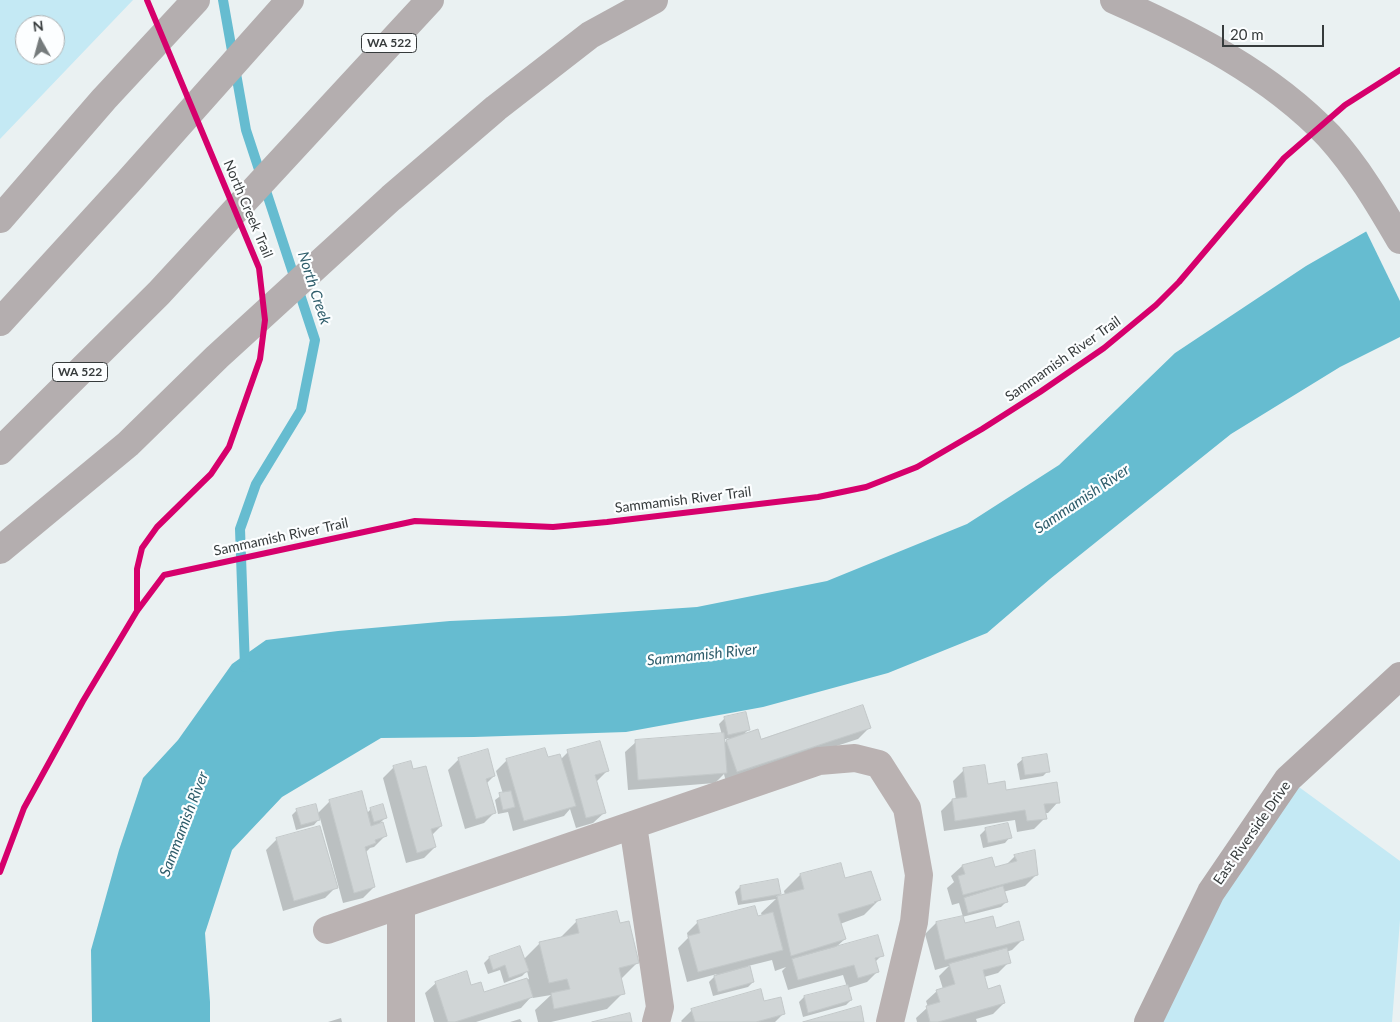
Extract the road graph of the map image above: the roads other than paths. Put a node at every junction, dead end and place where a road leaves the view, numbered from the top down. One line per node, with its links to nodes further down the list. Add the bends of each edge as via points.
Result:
1 (196, 0): 6 (highway)
2 (290, 0): 10 (highway)
3 (430, 0): 11 (highway, WA 522, via 159,293)
4 (654, 0): 12 (highway, via 590,35 496,108 391,198 216,357 128,444)
5 (1114, 0): 9 (highway, via 1167,23 1277,89 1329,136 1370,189)
6 (21, 194): 7 (highway); 8 (highway)
7 (0, 212)
8 (0, 219)
9 (1400, 240)
10 (0, 322)
11 (0, 451)
12 (0, 550)
13 (1400, 676): 20 (main road, East Riverside Drive, via 1288,779 1211,892)
14 (633, 825): 15 (lane); 18 (lane, via 660,1007); 19 (lane, via 819,761 855,758 879,764 907,808 919,875 914,922)
15 (401, 905): 16 (lane); 17 (lane)
16 (327, 930)
17 (401, 1022)
18 (656, 1022)
19 (890, 1022)
20 (1148, 1022)

